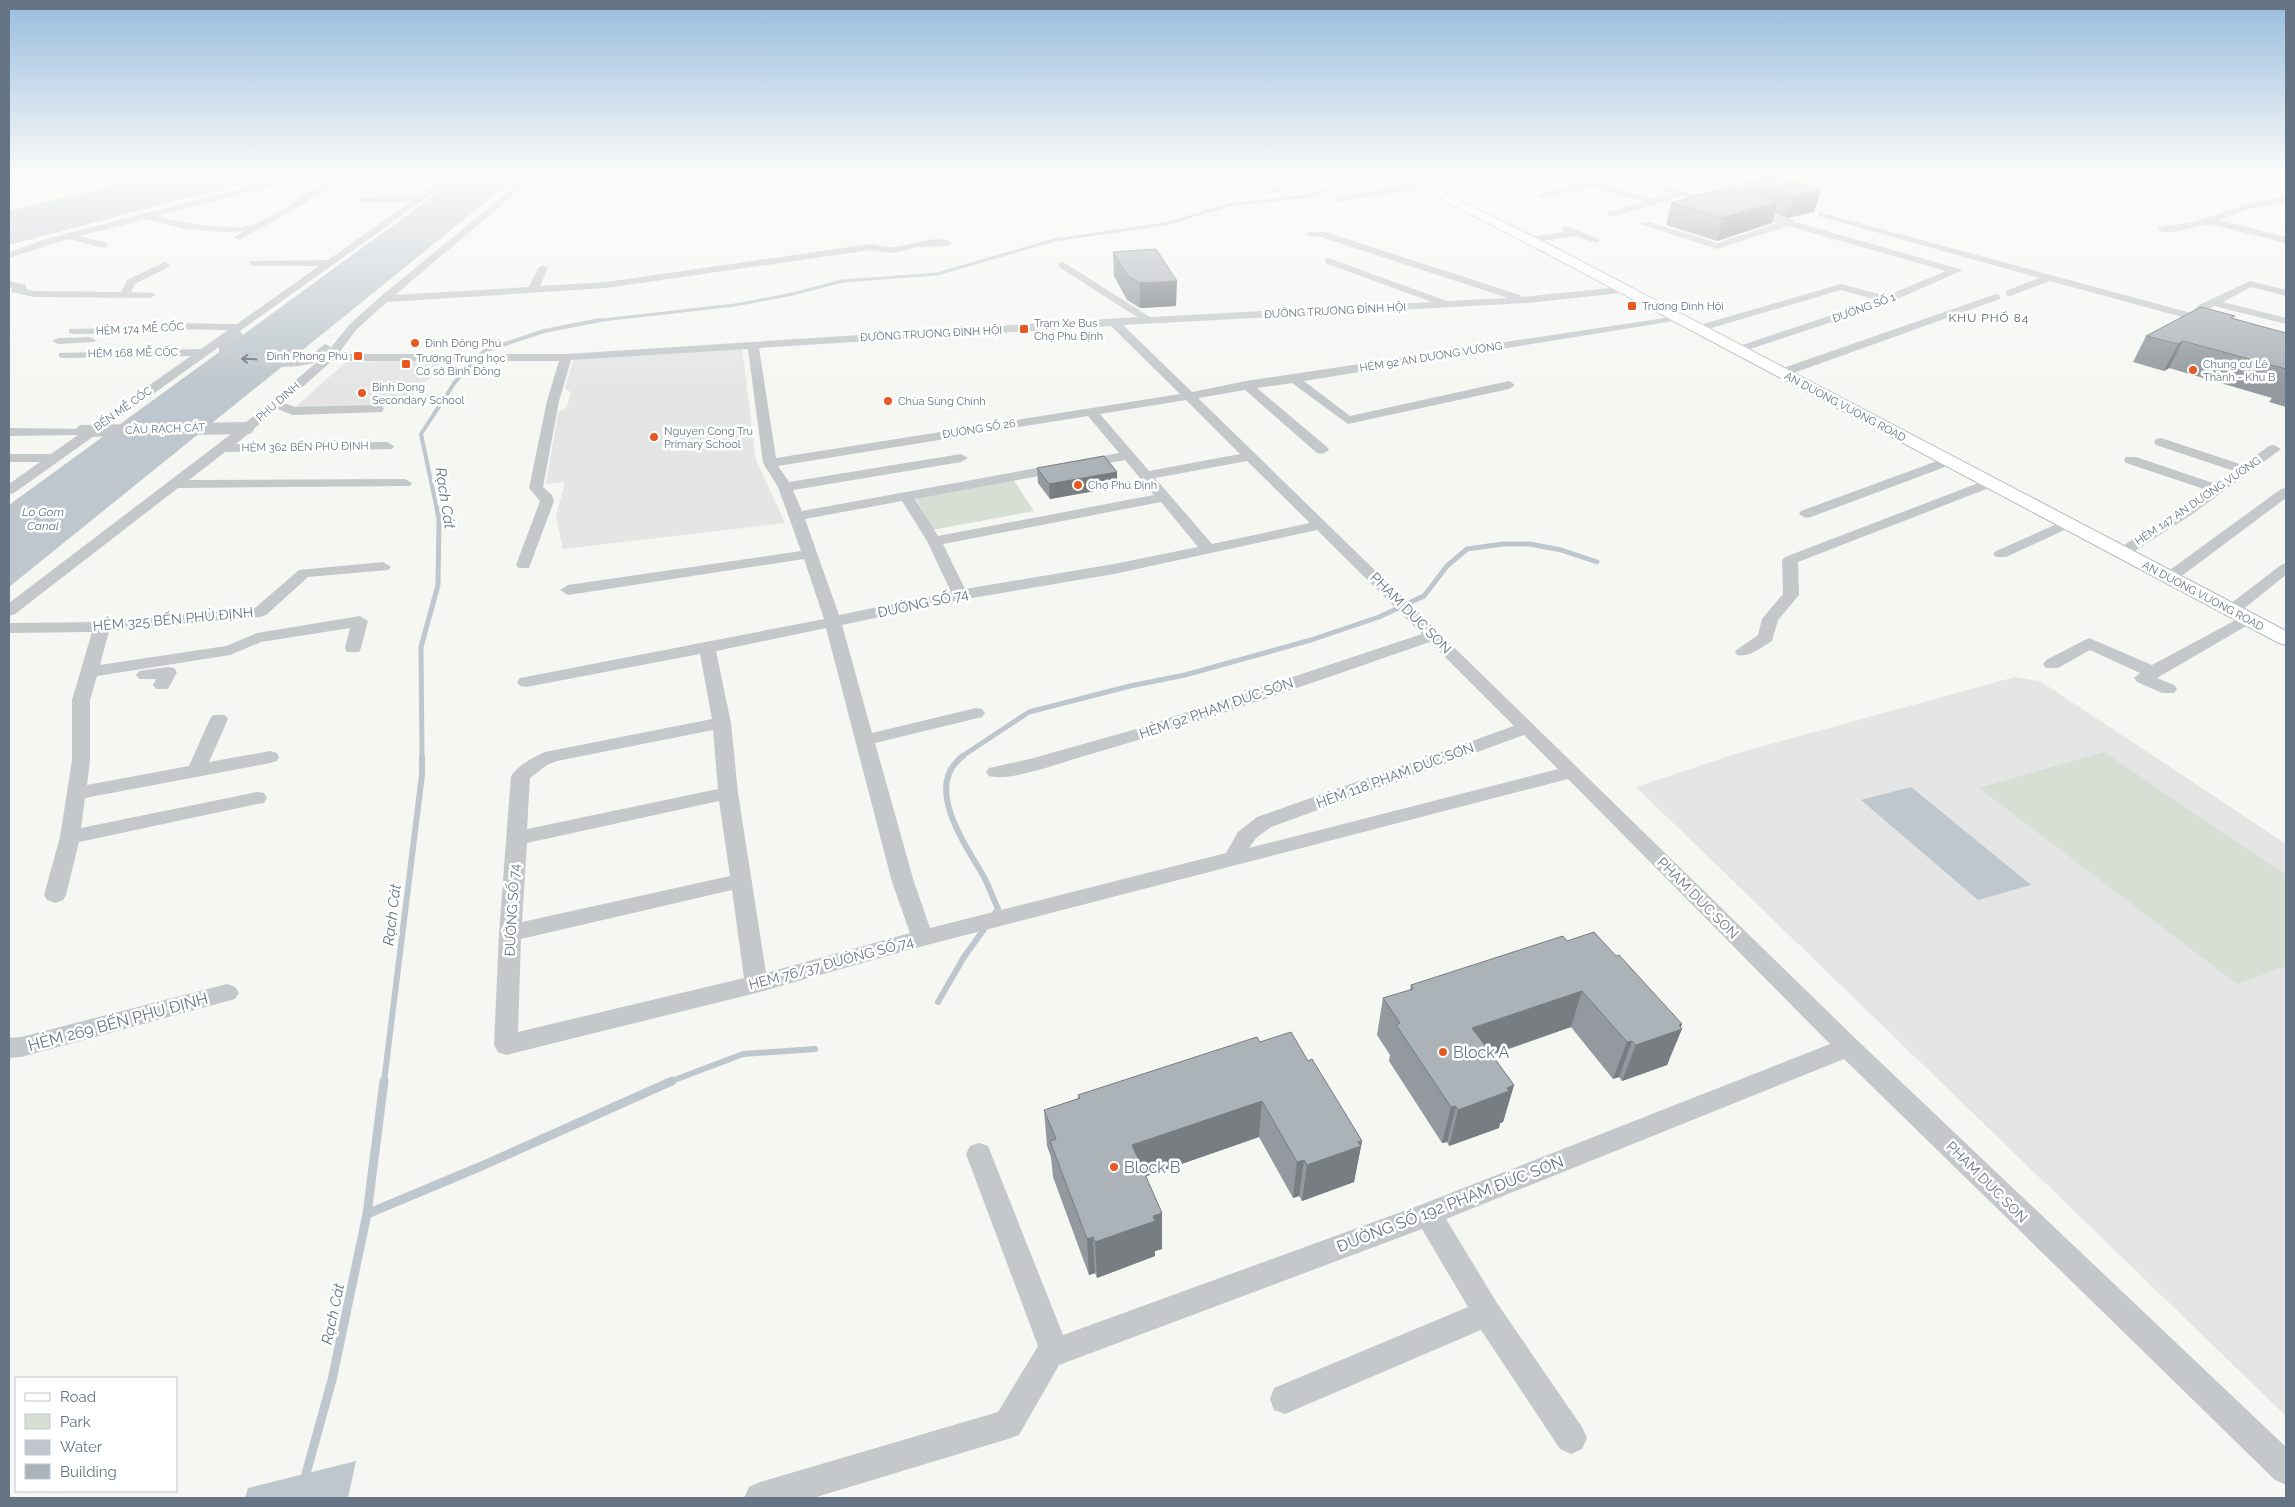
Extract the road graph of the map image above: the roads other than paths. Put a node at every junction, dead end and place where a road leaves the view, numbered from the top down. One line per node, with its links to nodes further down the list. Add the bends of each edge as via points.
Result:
1 (35, 246): 10 (street)
2 (354, 246): 13 (street, BẾN MỄ CỐC)
3 (447, 246): 30 (street, PHU DINH)
4 (908, 246): 23 (street, via 894,250 871,247 606,284)
5 (1360, 246): 9 (street)
6 (1540, 246): 24 (main road, AN DUONG VUONG ROAD)
7 (1869, 246): 17 (street)
8 (1936, 246): 11 (street)
9 (1380, 253): 21 (street); 34 (street, via 1324,262)
10 (9, 255)
11 (1989, 260): 17 (street, ĐƯỜNG SỐ 1); 19 (street)
12 (254, 263): 13 (street)
13 (330, 263): 42 (street, BẾN MỄ CỐC)
14 (1062, 265): 20 (street)
15 (165, 266): 27 (street, via 131,282)
16 (543, 268): 23 (street)
17 (1954, 271): 32 (street, ĐƯỜNG SỐ 1)
18 (1475, 272): 21 (street)
19 (2050, 277): 26 (street); 33 (street, via 2193,317)
20 (1084, 280): 36 (street)
21 (1465, 280): 31 (street)
22 (9, 284): 27 (street, via 22,286 15,290 35,294)
23 (534, 289): 30 (street)
24 (1621, 290): 31 (street, ĐƯỜNG TRƯƠNG ĐÌNH HỘI); 35 (main road, AN DUONG VUONG ROAD)
25 (2286, 293): 33 (street, via 2250,284)
26 (2010, 294)
27 (124, 295): 28 (street)
28 (150, 295)
29 (1996, 298): 53 (street)
30 (384, 299): 39 (street, PHU DINH)
31 (1527, 300): 34 (street, ĐƯỜNG TRƯƠNG ĐÌNH HỘI)
32 (1887, 300): 40 (street, via 1841,287); 47 (street, ĐƯỜNG SỐ 1)
33 (2213, 303): 37 (street)
34 (1450, 305): 36 (street, ĐƯỜNG TRƯƠNG ĐÌNH HỘI)
35 (1674, 318): 40 (main road, AN DUONG VUONG ROAD); 54 (street, HẺM 92 AN DƯƠNG VƯƠNG)
36 (1148, 320): 38 (street, ĐƯỜNG TRƯƠNG ĐÌNH HỘI)
37 (2286, 321)
38 (1115, 323): 46 (street, ĐƯỜNG TRƯƠNG ĐÌNH HỘI); 57 (street, PHAM DUC SON)
39 (353, 327): 42 (street, one-way to 42, via 341,330 316,358 302,362 234,359 223,353); 52 (street, PHU DINH)
40 (1697, 329): 47 (main road, AN DUONG VUONG ROAD)
41 (73, 331): 42 (street, HẺM 174 MỄ CỐC, via 156,330 164,326)
42 (230, 335): 44 (street); 48 (street, BẾN MỄ CỐC)
43 (162, 339): 45 (street)
44 (201, 339)
45 (58, 341)
46 (753, 344): 51 (street, ĐƯỜNG TRƯƠNG ĐÌNH HỘI); 76 (street)
47 (1736, 350): 53 (main road, AN DUONG VUONG ROAD)
48 (202, 352): 49 (street, HẺM 168 MỄ CỐC); 72 (street, BẾN MỄ CỐC)
49 (63, 355)
50 (512, 356): 51 (street, ĐƯỜNG TRƯƠNG ĐÌNH HỘI); 52 (street, ĐƯỜNG TRƯƠNG ĐÌNH HỘI)
51 (566, 357): 98 (street, via 553,401 536,488 547,501)
52 (330, 358): 58 (street, PHU DINH)
53 (1781, 373): 75 (main road, AN DUONG VUONG ROAD)
54 (1293, 378): 55 (street, via 1348,420); 56 (street, HẺM 92 AN DƯƠNG VƯƠNG)
55 (1509, 385)
56 (1246, 386): 57 (street, HẺM 92 AN DƯƠNG VƯƠNG); 68 (street)
57 (1188, 395): 60 (street, ĐƯỜNG SỐ 26); 70 (street, PHAM DUC SON)
58 (276, 404): 59 (street, via 293,411); 61 (street, PHU DINH)
59 (378, 409)
60 (1091, 411): 63 (street, ĐƯỜNG SỐ 26); 69 (street)
61 (248, 428): 62 (street, CẦU RẠCH CÁT, bridge); 66 (street, PHU DINH)
62 (9, 432)
63 (948, 434): 73 (street); 76 (street, ĐƯỜNG SỐ 26)
64 (2161, 442): 77 (street)
65 (388, 446): 66 (street, HẺM 362 BẾN PHÚ ĐỊNH)
66 (223, 448): 82 (street, PHU DINH)
67 (2274, 449): 77 (street, HẺM 147 AN DƯƠNG VƯƠNG)
68 (1322, 450)
69 (1128, 455): 78 (street); 79 (street)
70 (1250, 456): 78 (street); 91 (street, PHAM DUC SON)
71 (9, 458): 72 (street)
72 (54, 458): 85 (street, BẾN MỄ CỐC)
73 (961, 458): 79 (street); 83 (street)
74 (2132, 460): 84 (street)
75 (1948, 461): 81 (main road, AN DUONG VUONG ROAD); 89 (street)
76 (770, 463): 83 (street, HEM 76/37 ĐƯỜNG SỐ 74)
77 (2245, 470): 84 (street, HẺM 147 AN DƯƠNG VƯƠNG)
78 (1148, 475): 88 (street)
79 (982, 481): 87 (street)
80 (405, 483): 82 (street)
81 (1989, 483): 92 (main road, AN DUONG VUONG ROAD); 114 (street, via 1790,560 1791,595 1770,619 1766,637)
82 (174, 484): 105 (street, PHU DINH)
83 (785, 487): 90 (street, HEM 76/37 ĐƯỜNG SỐ 74)
84 (2218, 489): 95 (street, HẺM 147 AN DƯƠNG VƯƠNG)
85 (9, 490)
86 (2286, 492): 101 (street)
87 (906, 496): 90 (street); 93 (street)
88 (1164, 497): 93 (street); 94 (street)
89 (1806, 514)
90 (797, 516): 96 (street, HEM 76/37 ĐƯỜNG SỐ 74)
91 (1320, 524): 94 (street, ĐƯỜNG SỐ 74); 104 (street, PHAM DUC SON)
92 (2066, 524): 95 (main road, AN DUONG VUONG ROAD); 97 (street)
93 (934, 541): 103 (street)
94 (1209, 550): 103 (street, ĐƯỜNG SỐ 74)
95 (2122, 553): 101 (main road, AN DUONG VUONG ROAD)
96 (810, 554): 102 (street); 107 (street, HEM 76/37 ĐƯỜNG SỐ 74)
97 (2001, 554)
98 (524, 565)
99 (383, 567): 108 (street, HẺM 325 BẾN PHÚ ĐỊNH, via 304,573 260,612)
100 (2286, 568): 106 (street)
101 (2169, 578): 106 (main road, AN DUONG VUONG ROAD)
102 (568, 590)
103 (960, 594): 107 (street, ĐƯỜNG SỐ 74)
104 (1397, 600): 110 (street, PHAM DUC SON)
105 (9, 611)
106 (2239, 615): 111 (main road, AN DUONG VUONG ROAD); 116 (street)
107 (833, 622): 113 (street, ĐƯỜNG SỐ 74); 125 (street, HEM 76/37 ĐƯỜNG SỐ 74)
108 (102, 627): 109 (street, HẺM 325 BẾN PHÚ ĐỊNH); 117 (street)
109 (9, 628)
110 (1433, 636): 124 (street, PHAM DUC SON); 128 (street, HẺM 92 PHẠM ĐỨC SƠN, via 1140,734)
111 (2286, 639)
112 (353, 648): 117 (street, via 360,622 257,638 230,650)
113 (707, 648): 118 (street, ĐƯỜNG SỐ 74); 123 (street)
114 (1743, 651)
115 (2052, 664): 116 (street, via 2089,643)
116 (2153, 672): 120 (street, via 2143,678)
117 (88, 677): 119 (street, via 168,672); 131 (street, via 81,700 81,760)
118 (526, 682)
119 (162, 685)
120 (2168, 689)
121 (976, 713): 125 (street)
122 (220, 719): 127 (street)
123 (722, 723): 130 (street, via 552,756); 132 (street)
124 (1527, 728): 129 (street, PHAM DUC SON); 136 (street, HẺM 118 PHẠM ĐỨC SƠN, via 1264,822 1243,838)
125 (866, 740): 140 (street, HEM 76/37 ĐƯỜNG SỐ 74, via 903,882)
126 (270, 757): 127 (street)
127 (197, 770): 131 (street)
128 (996, 772)
129 (1572, 772): 136 (street); 145 (street, PHAM DUC SON)
130 (521, 776): 135 (street, ĐƯỜNG SỐ 74)
131 (76, 793): 134 (street)
132 (728, 793): 135 (street); 137 (street)
133 (256, 798): 134 (street)
134 (70, 837): 138 (street)
135 (516, 838): 139 (street, ĐƯỜNG SỐ 74)
136 (1234, 859): 140 (street)
137 (739, 881): 139 (street); 141 (street)
138 (55, 895)
139 (510, 934): 143 (street, ĐƯỜNG SỐ 74)
140 (923, 938): 141 (street, HEM 76/37 ĐƯỜNG SỐ 74)
141 (756, 984): 143 (street, HEM 76/37 ĐƯỜNG SỐ 74)
142 (227, 993): 144 (street, HẺM 269 BẾN PHÚ ĐỊNH)
143 (506, 1045)
144 (9, 1048)
145 (1848, 1048): 146 (street, PHAM DUC SON); 148 (street, ĐƯỜNG SỐ 192 PHẠM ĐỨC SƠN)
146 (1940, 1135): 149 (street, PHAM DUC SON)
147 (979, 1154): 151 (street, via 1053,1348)
148 (1428, 1214): 150 (street); 151 (street, ĐƯỜNG SỐ 192 PHẠM ĐỨC SƠN)
149 (2035, 1230): 154 (street, PHAM DUC SON)
150 (1487, 1313): 152 (street); 153 (street)
151 (1050, 1354): 155 (street, via 1008,1424)
152 (1285, 1399)
153 (1571, 1438)
154 (2286, 1469)
155 (760, 1498)

